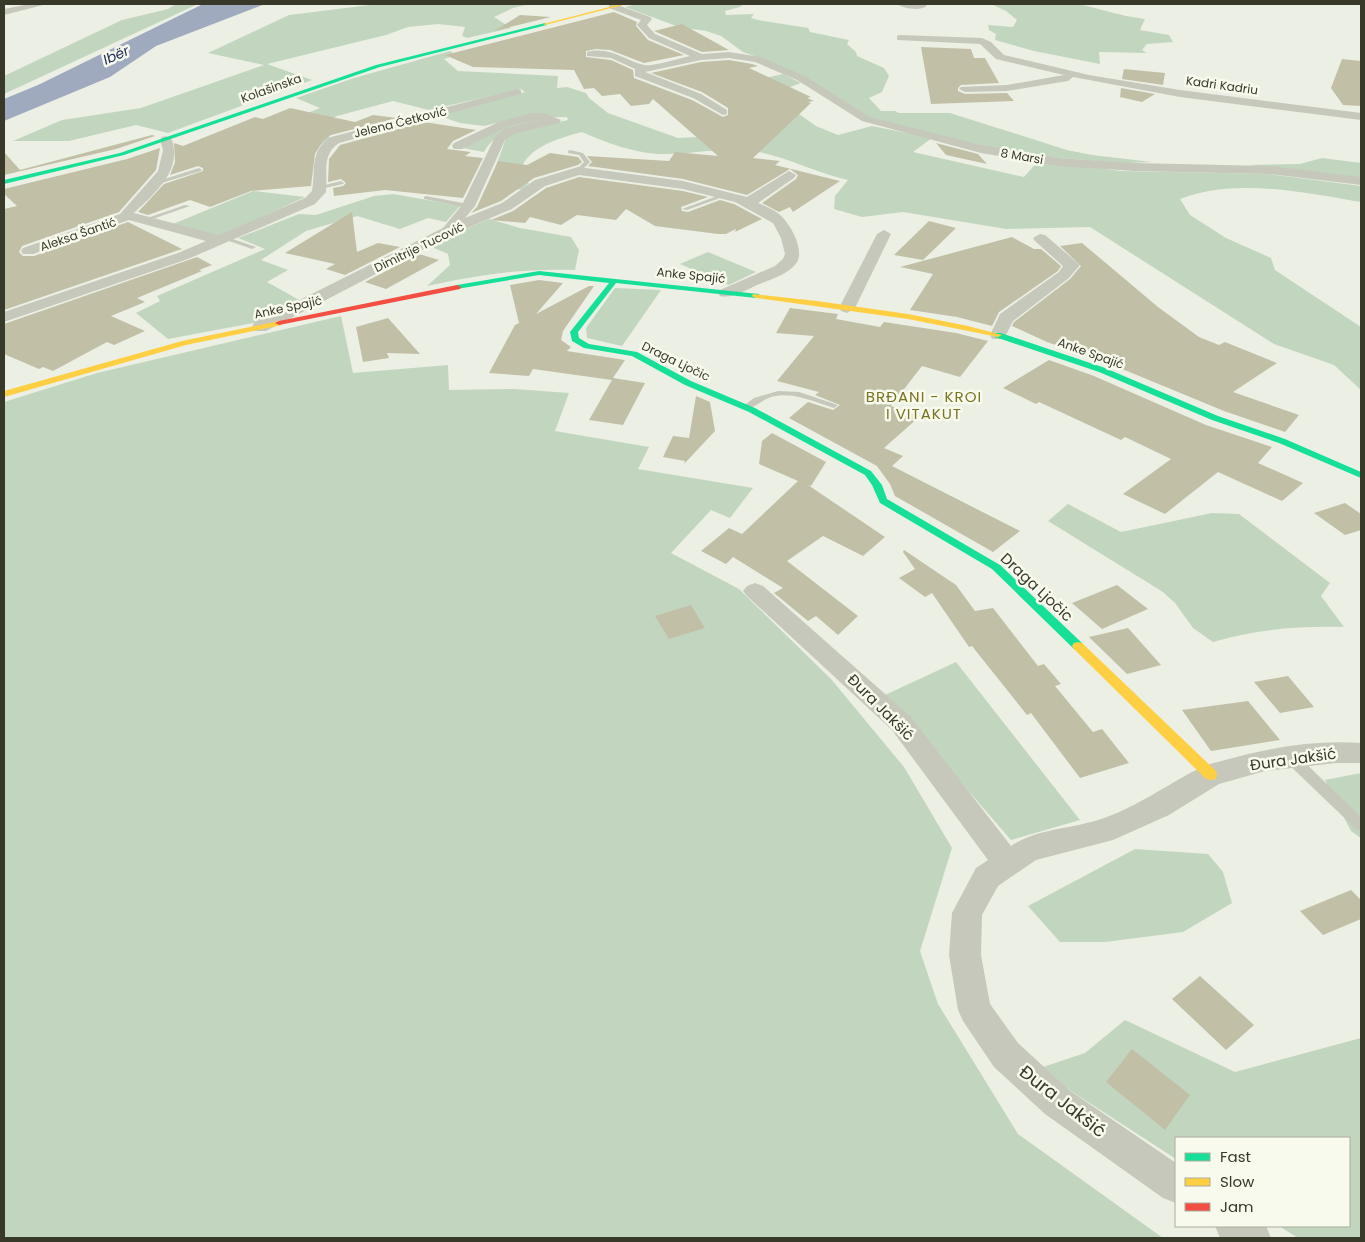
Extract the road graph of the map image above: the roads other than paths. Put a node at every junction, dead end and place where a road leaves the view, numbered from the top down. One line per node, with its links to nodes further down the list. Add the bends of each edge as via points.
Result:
1 (42, 4): 6 (street)
2 (624, 4): 4 (street, Kolašinska)
3 (902, 4): 5 (street)
4 (612, 6): 9 (street, 8 Marsi, via 647,19 642,25 652,36); 16 (street, Kolašinska, via 370,69)
5 (922, 6)
6 (4, 12)
7 (900, 38): 11 (street, Kadri Kadriu, via 982,41 1000,57)
8 (591, 54): 10 (street, via 613,55)
9 (701, 56): 10 (street, 8 Marsi); 22 (street, 8 Marsi, via 757,59 801,78 866,119 981,148 1058,162 1119,167 1269,170)
10 (644, 68): 14 (street, via 638,71 642,77 697,96)
11 (1080, 76): 12 (street, Kadri Kadriu, via 1007,88); 15 (street, Kadri Kadriu, via 1240,102)
12 (965, 89)
13 (518, 92): 26 (street, Jelena Ćetković, via 335,140 320,154)
14 (723, 112)
15 (1361, 117)
16 (166, 140): 23 (street, Kolašinska, via 87,164); 24 (street, Aleksa Šantić, via 170,147 166,166)
17 (458, 146): 31 (street, via 501,123 543,118 555,120 510,132 500,138)
18 (570, 152): 20 (lane, via 581,154 587,162)
19 (199, 170): 24 (lane)
20 (578, 172): 27 (street, Dimitrije Tucović, via 673,183); 35 (street, Dimitrije Tucović, via 540,183 507,206)
21 (789, 175): 29 (street)
22 (1361, 181)
23 (4, 182)
24 (155, 183): 33 (street, Aleksa Šantić, via 127,213)
25 (341, 183): 26 (lane)
26 (320, 187): 38 (street, via 310,201)
27 (725, 195): 29 (street, Dimitrije Tucović); 32 (lane)
28 (426, 198): 31 (lane)
29 (748, 203): 42 (street, Dimitrije Tucović, via 779,222 792,254 790,261 780,269)
30 (186, 206): 34 (lane)
31 (468, 206): 35 (street)
32 (684, 209)
33 (128, 216): 34 (street, Aleksa Šantić); 40 (street, Aleksa Šantić)
34 (142, 221): 38 (street, Aleksa Šantić)
35 (448, 231): 45 (street, Dimitrije Tucović)
36 (884, 234): 43 (street)
37 (1040, 238): 46 (street, via 1072,265 1064,275 1006,318)
38 (223, 239): 39 (lane); 44 (street, via 183,256)
39 (252, 246)
40 (28, 251)
41 (614, 281): 42 (street, Anke Spajić); 45 (street, Anke Spajić, via 539,273 507,277); 49 (street, Draga Ljočic, via 574,332 575,339 587,346 634,354 688,384)
42 (726, 293): 43 (street, Anke Spajić)
43 (847, 308): 46 (street, Anke Spajić, via 957,325)
44 (4, 316)
45 (260, 327): 47 (street, Anke Spajić, via 136,355)
46 (998, 336): 50 (street, Anke Spajić, via 1102,370)
47 (4, 394)
48 (834, 405): 49 (lane, via 799,394 777,392 755,400)
49 (746, 408): 54 (street, Draga Ljočic, via 868,473 883,502 996,567)
50 (1361, 475)
51 (755, 592): 56 (street, Ðura Jakšić, via 901,724)
52 (1361, 753): 53 (street, Ðura Jakšić, via 1336,752)
53 (1290, 758): 54 (street, Ðura Jakšić, via 1265,760); 55 (lane)
54 (1211, 776): 56 (street, Ðura Jakšić, via 1159,808 1103,831 1028,850)
55 (1361, 825)
56 (1007, 863): 57 (street, Ðura Jakšić, via 987,877 968,913 965,955 975,1010 1006,1055 1057,1102)
57 (1175, 1184)
58 (1236, 1227): 59 (street)
59 (1252, 1238)

